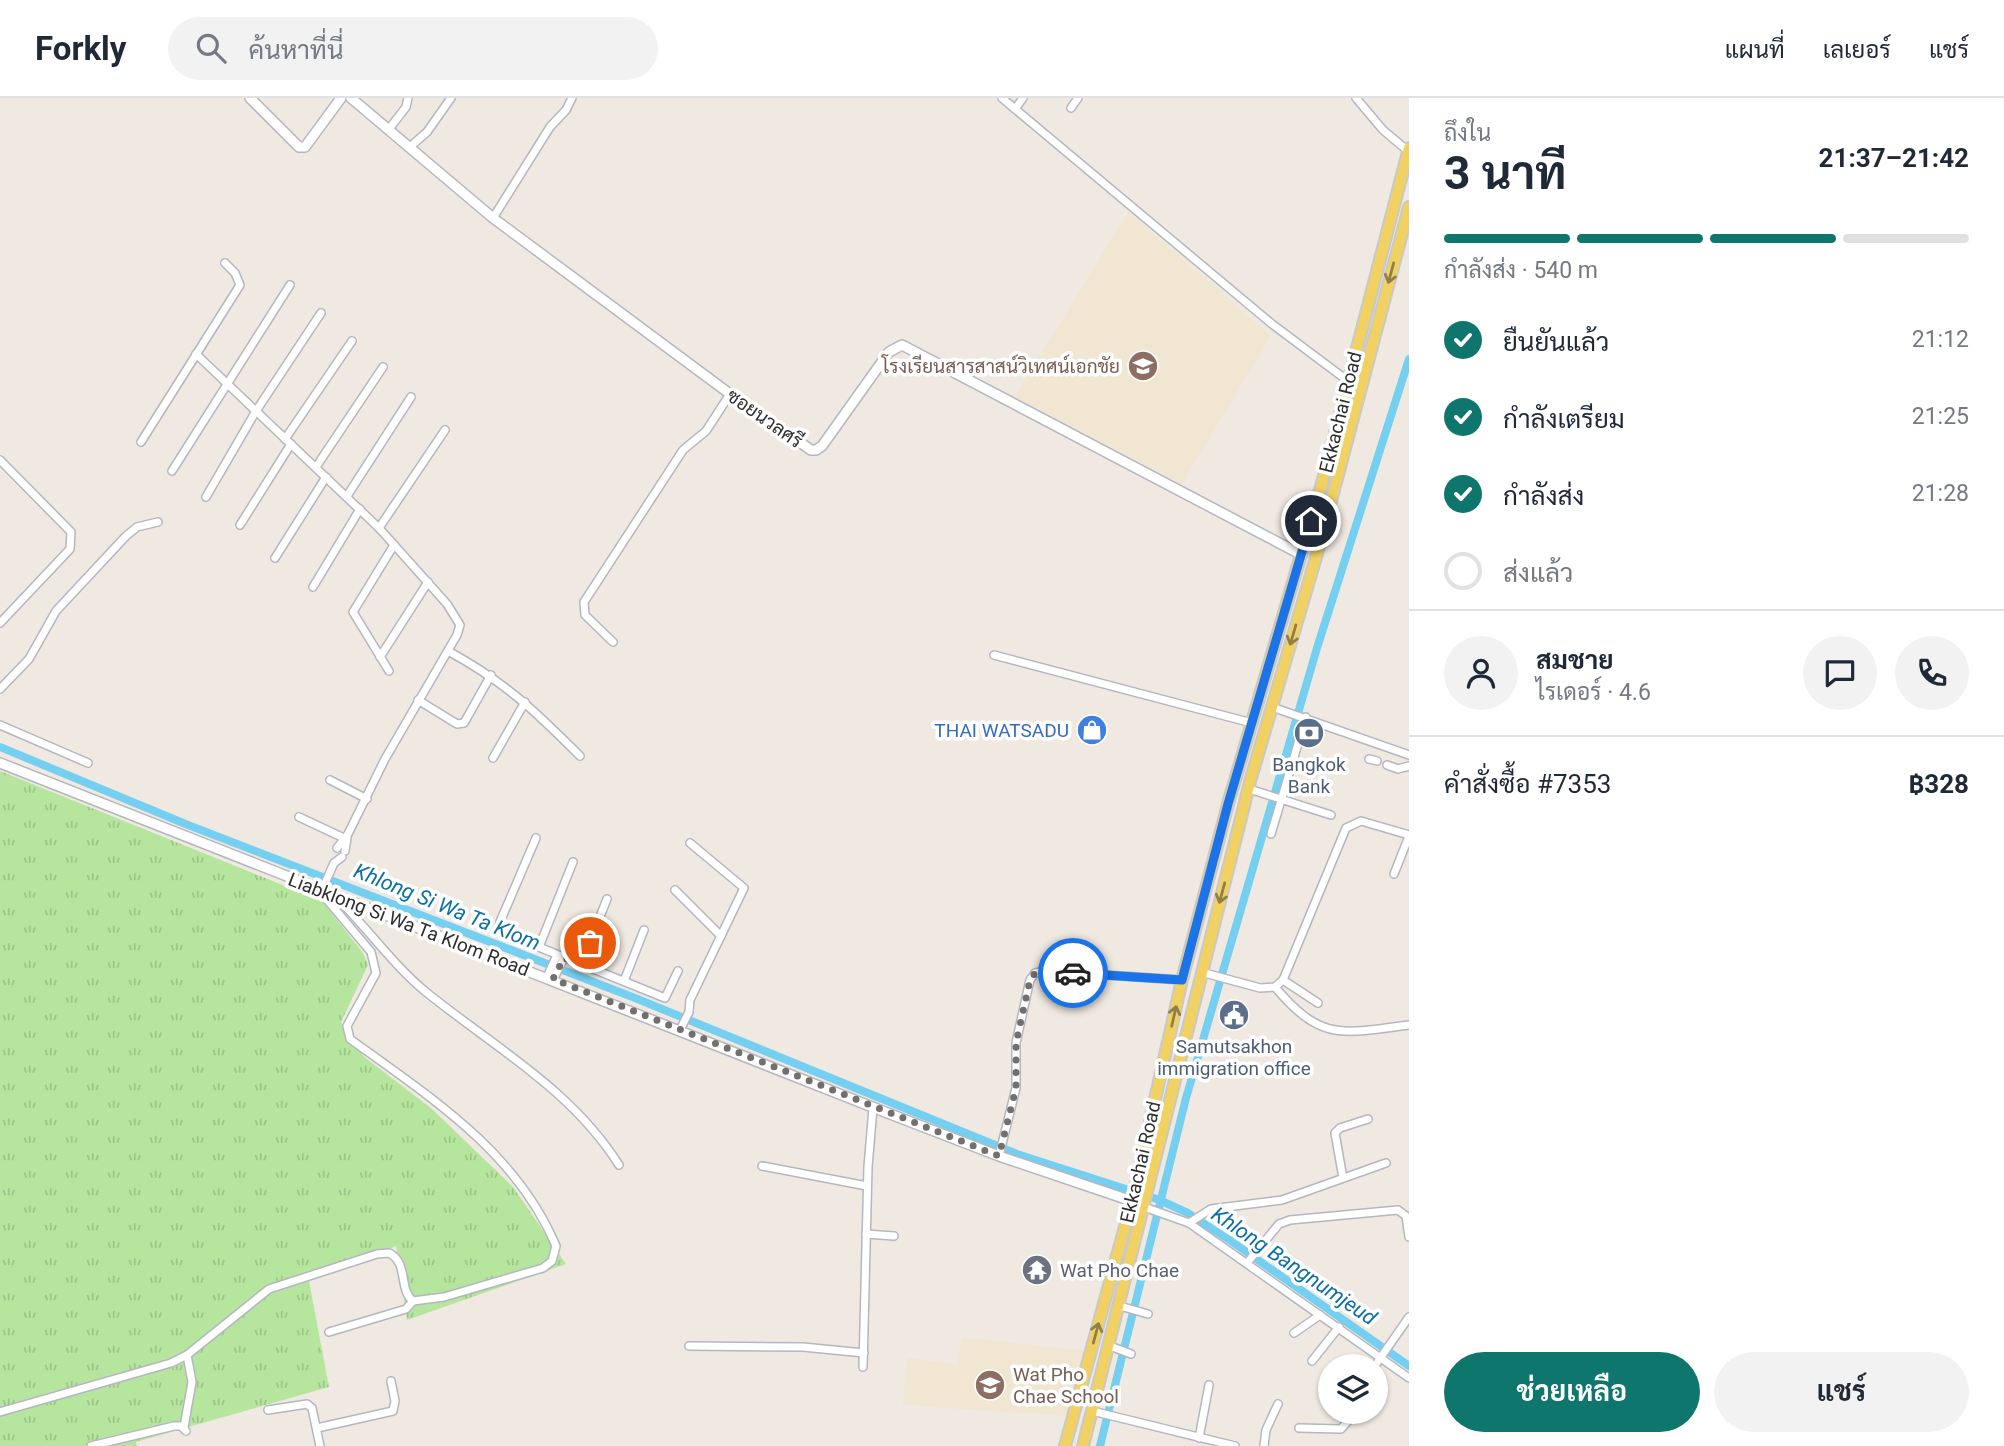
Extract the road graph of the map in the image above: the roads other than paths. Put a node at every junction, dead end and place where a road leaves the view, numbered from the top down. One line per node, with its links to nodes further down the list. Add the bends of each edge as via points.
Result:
1 (250, 98): 2 (street, via 299,147 305,147)
2 (341, 98)
3 (351, 98): 13 (street, ซอยนวลศรี)
4 (408, 98): 13 (street)
5 (451, 98): 14 (street)
6 (572, 98): 17 (street)
7 (1002, 98): 12 (street)
8 (1023, 98): 12 (street)
9 (1078, 98): 11 (street)
10 (1356, 98): 15 (street, via 1383,130)
11 (1071, 108)
12 (1015, 109): 24 (street, via 1272,324)
13 (389, 129): 14 (street, ซอยนวลศรี)
14 (411, 146): 17 (street, ซอยนวลศรี)
15 (1409, 150): 24 (main road, Ekkachai Road)
16 (1409, 207): 57 (main road, Ekkachai Road, one-way to 57)
17 (493, 218): 26 (street, ซอยนวลศรี)
18 (225, 263): 22 (street, via 240,285)
19 (290, 285): 25 (street)
20 (321, 313): 28 (street)
21 (352, 341): 30 (street)
22 (196, 354): 25 (street); 31 (street)
23 (383, 367): 33 (street)
24 (1348, 381): 43 (main road, Ekkachai Road)
25 (226, 382): 28 (street); 34 (street)
26 (730, 394): 43 (street, ซอยนวลศรี, via 816,450 889,352 902,345); 48 (street, via 706,431 683,450 584,602 585,615)
27 (411, 397): 36 (street)
28 (256, 411): 30 (street); 37 (street)
29 (445, 430): 41 (street)
30 (288, 441): 33 (street); 40 (street)
31 (141, 442)
32 (0, 460): 47 (street, via 71,532 72,542)
33 (316, 467): 35 (street)
34 (172, 471)
35 (326, 477): 36 (street); 44 (street)
36 (347, 496): 38 (street)
37 (206, 497)
38 (360, 509): 41 (street); 46 (street)
39 (158, 522): 54 (street, via 137,527 109,553 56,611 35,651)
40 (240, 525)
41 (379, 528): 42 (street)
42 (394, 545): 45 (street); 51 (street, via 353,612)
43 (1302, 555): 59 (main road, Ekkachai Road)
44 (275, 558)
45 (428, 582): 49 (street, via 460,625); 51 (street)
46 (313, 587)
47 (0, 623)
48 (613, 642)
49 (448, 651): 53 (street); 55 (street)
50 (994, 655): 59 (street)
51 (380, 656): 52 (street)
52 (389, 671)
53 (491, 675): 55 (street, via 464,723 457,724); 56 (street)
54 (0, 689)
55 (418, 700): 71 (street)
56 (525, 702): 62 (street); 63 (street)
57 (1272, 707): 58 (street); 69 (main road, Ekkachai Road)
58 (1304, 716): 61 (street); 70 (street)
59 (1252, 723): 74 (main road, Ekkachai Road)
60 (0, 725): 65 (street)
61 (1409, 755)
62 (580, 756)
63 (493, 758)
64 (0, 763): 83 (street, Liabklong Si Wa Ta Klom Road)
65 (88, 763)
66 (1387, 765): 67 (street)
67 (1409, 766)
68 (330, 780): 71 (street)
69 (1249, 789): 70 (street); 75 (main road, Ekkachai Road)
70 (1280, 798): 72 (street); 76 (street)
71 (367, 799): 78 (street)
72 (1331, 815)
73 (299, 817): 78 (street)
74 (1223, 822): 75 (main road); 95 (main road, Ekkachai Road)
75 (1239, 827): 93 (main road, Ekkachai Road, one-way to 93)
76 (1271, 834)
77 (1409, 835): 82 (street); 96 (street, via 1361,821 1346,828)
78 (346, 837): 83 (street)
79 (536, 838): 89 (street, via 500,922 504,933)
80 (690, 843): 88 (street, via 744,888)
81 (573, 862): 89 (street)
82 (1394, 874)
83 (320, 890): 85 (street, Liabklong Si Wa Ta Klom Road); 117 (street, via 376,964 376,973 347,1026 350,1039 472,1129 530,1200 556,1246 552,1261 543,1268 443,1297)
84 (675, 890): 88 (street)
85 (333, 895): 94 (street, Liabklong Si Wa Ta Klom Road); 106 (street, via 424,990 570,1104)
86 (607, 899): 91 (street)
87 (644, 930): 97 (street)
88 (721, 936): 101 (street)
89 (539, 947): 90 (street)
90 (559, 960): 91 (street); 94 (street)
91 (581, 964): 97 (street)
92 (678, 971): 97 (street, via 665,998)
93 (1205, 973): 98 (street); 111 (main road, Ekkachai Road)
94 (551, 976): 101 (street, Liabklong Si Wa Ta Klom Road)
95 (1182, 980): 104 (street, via 1035,973 1016,1043 1016,1088); 110 (main road, Ekkachai Road, one-way to 95)
96 (1283, 980): 98 (street); 99 (street)
97 (624, 981)
98 (1275, 988): 100 (street, via 1307,1020 1331,1031)
99 (1318, 1003)
100 (1409, 1025)
101 (682, 1027): 102 (street, Liabklong Si Wa Ta Klom Road)
102 (873, 1108): 104 (street, Liabklong Si Wa Ta Klom Road); 109 (street)
103 (1368, 1119): 108 (street, via 1335,1133)
104 (1000, 1153): 110 (street, Liabklong Si Wa Ta Klom Road)
105 (1386, 1163): 108 (street)
106 (619, 1165)
107 (762, 1166): 109 (street)
108 (1343, 1178): 112 (street, via 1282,1200 1203,1212)
109 (867, 1186): 113 (street)
110 (1133, 1198): 148 (main road, Ekkachai Road, one-way to 110)
111 (1146, 1205): 112 (street); 118 (main road, Ekkachai Road)
112 (1191, 1221): 116 (street)
113 (866, 1234): 114 (street); 127 (street)
114 (894, 1236)
115 (1409, 1237): 116 (street, via 1403,1212 1283,1222)
116 (1248, 1262): 120 (street)
117 (413, 1301): 123 (street, via 406,1309); 131 (street, via 400,1262 389,1253 377,1254 270,1289)
118 (1126, 1308): 119 (street); 126 (main road, Ekkachai Road)
119 (1144, 1313)
120 (1320, 1315): 122 (street); 124 (street)
121 (1409, 1317): 130 (street)
122 (1339, 1327): 129 (street); 132 (street)
123 (329, 1332)
124 (1294, 1333)
125 (689, 1346): 127 (street, via 803,1347)
126 (1110, 1346): 128 (street); 141 (main road, Ekkachai Road)
127 (863, 1353): 134 (street)
128 (1127, 1353)
129 (1378, 1354)
130 (1382, 1354)
131 (187, 1355): 140 (street); 146 (street, via 192,1382 185,1429 174,1426)
132 (1312, 1361)
133 (1388, 1362): 135 (street)
134 (863, 1367)
135 (1409, 1378)
136 (391, 1381): 143 (street, via 393,1410)
137 (1209, 1385): 145 (street)
138 (1278, 1404): 151 (street)
139 (268, 1410): 143 (street, via 307,1404)
140 (0, 1412)
141 (1102, 1415): 145 (street); 149 (main road, Ekkachai Road)
142 (1345, 1424): 144 (street, via 1341,1429)
143 (317, 1428): 147 (street)
144 (1299, 1428)
145 (1199, 1438): 150 (street)
146 (91, 1446)
147 (320, 1446)
148 (1065, 1446)
149 (1083, 1446)
150 (1235, 1446)
151 (1264, 1446)

